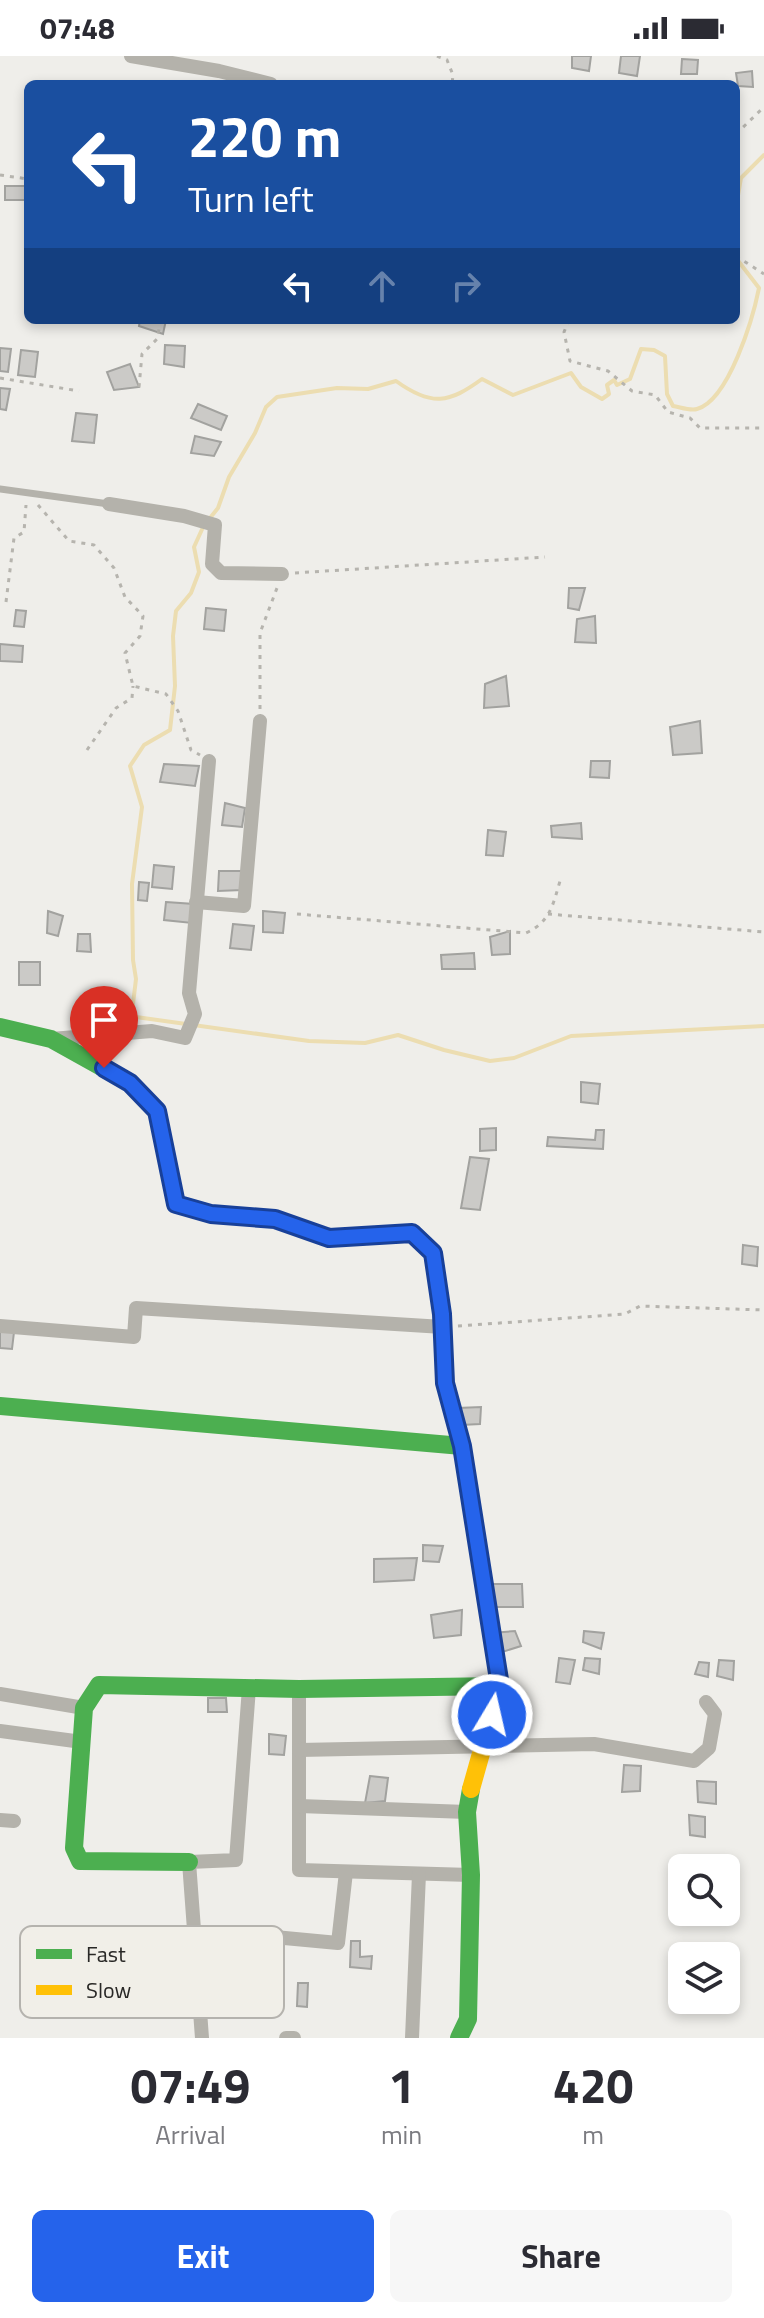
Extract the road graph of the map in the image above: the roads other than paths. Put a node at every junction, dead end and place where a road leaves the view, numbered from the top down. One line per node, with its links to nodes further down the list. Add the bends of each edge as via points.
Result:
1 (131, 56): 2 (street)
2 (218, 77): 3 (street)
3 (241, 80)
4 (0, 489): 5 (lane)
5 (109, 504): 6 (street, via 215,525 212,564 221,573)
6 (282, 574)
7 (260, 721): 9 (street, via 244,906)
8 (209, 761): 9 (street)
9 (196, 902): 11 (street, via 189,993 195,1014 185,1038 152,1031)
10 (0, 1027): 11 (street)
11 (51, 1039): 13 (street, via 130,1083 157,1111 176,1204 211,1214 275,1219 329,1238 412,1233 433,1253)
12 (0, 1326): 13 (street, via 134,1337 136,1308)
13 (443, 1327): 15 (street, via 445,1383)
14 (0, 1406): 15 (street)
15 (462, 1446): 16 (street)
16 (500, 1686): 18 (street); 24 (street)
17 (249, 1688): 18 (street); 21 (street, via 99,1685); 28 (street, via 236,1860)
18 (299, 1689): 25 (street)
19 (0, 1694): 21 (street)
20 (706, 1702): 24 (street, via 715,1714 709,1748 694,1761 594,1744)
21 (84, 1708): 23 (street)
22 (0, 1731): 23 (street)
23 (82, 1742): 28 (street, via 74,1848 80,1861)
24 (485, 1745): 25 (street); 27 (street)
25 (299, 1750): 26 (street)
26 (299, 1806): 27 (street); 29 (street, via 299,1870)
27 (467, 1812): 31 (street)
28 (189, 1862): 32 (street)
29 (346, 1872): 30 (street); 33 (street, via 338,1943)
30 (419, 1874): 31 (street); 38 (street)
31 (471, 1875): 39 (street, via 468,2019)
32 (194, 1926)
33 (284, 1938)
34 (201, 2018): 35 (street)
35 (202, 2038)
36 (286, 2038): 37 (street)
37 (294, 2038)
38 (412, 2038)
39 (459, 2038)

